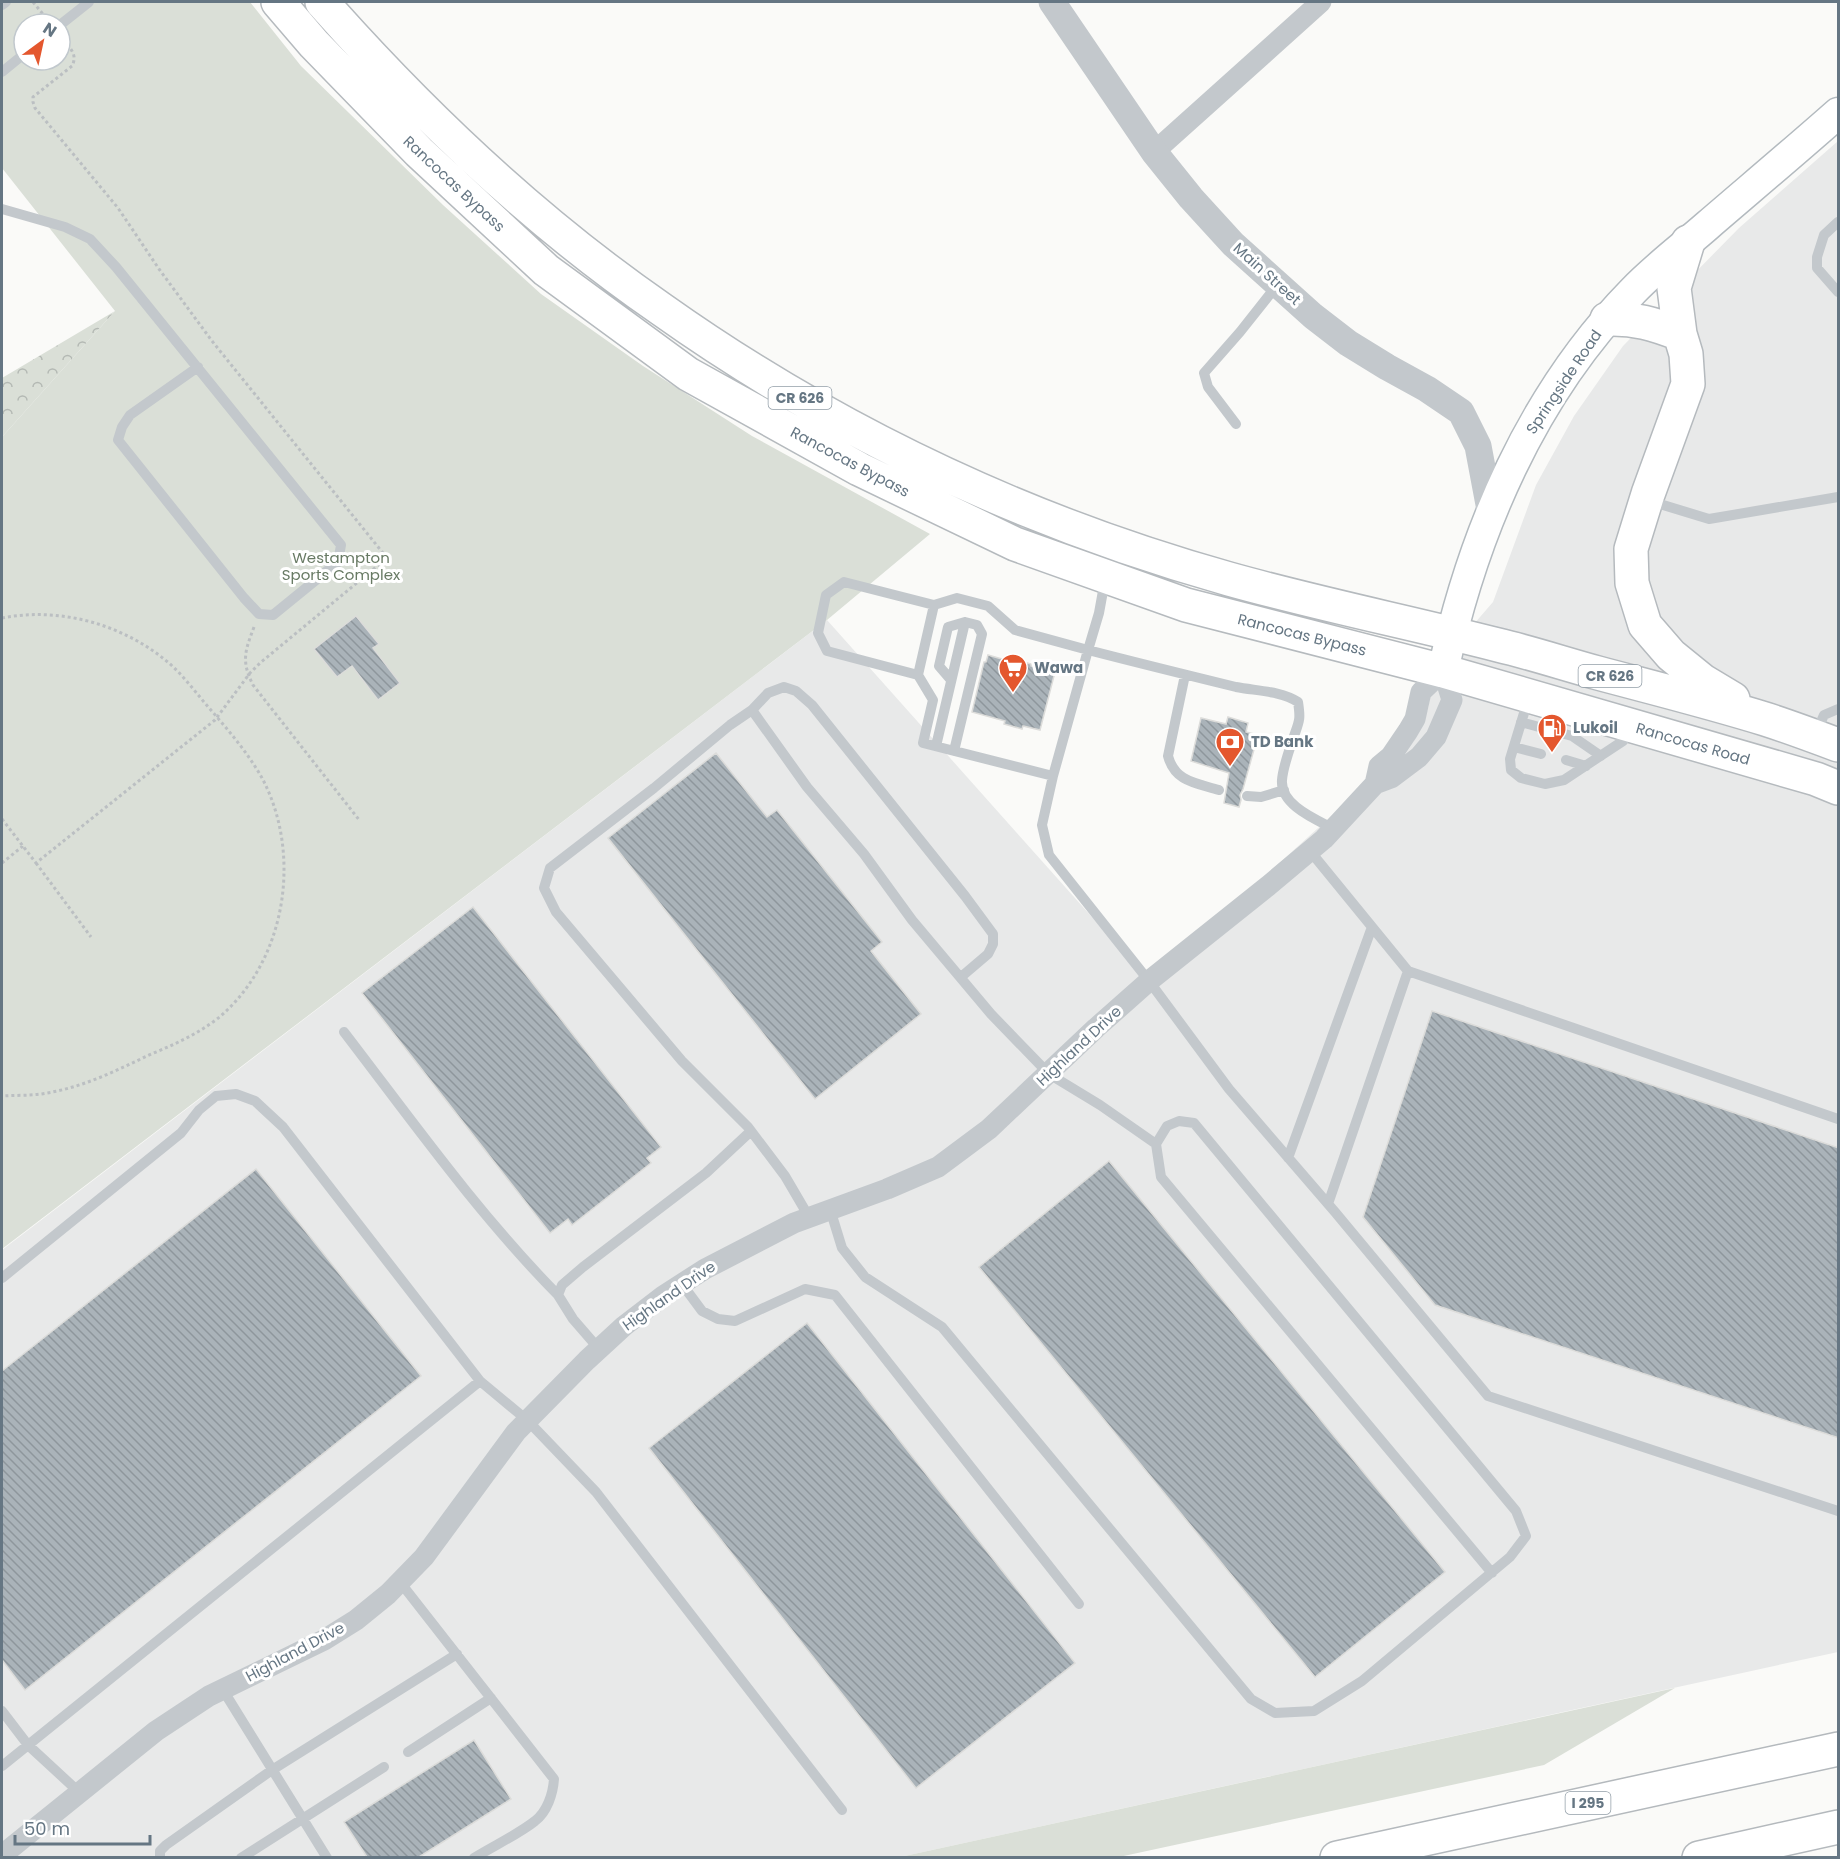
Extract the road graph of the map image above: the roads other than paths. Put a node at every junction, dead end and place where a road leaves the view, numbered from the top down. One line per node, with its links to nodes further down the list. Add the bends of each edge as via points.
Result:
1 (6, 2): 7 (lane)
2 (89, 2): 8 (lane)
3 (278, 2): 23 (main road, Rancocas Bypass / CR 626, via 419,152 546,270 688,374 869,474 1016,544)
4 (322, 2): 28 (main road, Rancocas Bypass / CR 626, via 428,114 526,204 661,310 812,405 965,484 1122,546 1228,579)
5 (1052, 2): 10 (street, Main Street)
6 (1320, 2): 10 (street)
7 (2, 5)
8 (72, 15)
9 (1839, 113): 13 (main road, Springside Road)
10 (1154, 152): 14 (street, Main Street, via 1233,244)
11 (2, 209): 18 (lane, via 65,227 90,239)
12 (1839, 222): 15 (lane, via 1824,235 1817,257 1817,268)
13 (1688, 242): 16 (main road, Springside Road, via 1633,290); 17 (main road, via 1674,288)
14 (1278, 284): 19 (lane, via 1204,373 1208,387); 22 (street, Main Street, via 1348,343 1461,412 1478,446)
15 (1839, 292)
16 (1607, 319): 17 (main road, via 1630,319); 22 (main road, Springside Road, via 1537,416)
17 (1680, 334): 21 (main road, via 1688,384)
18 (198, 367): 18 (lane, via 341,545 338,562 273,615 260,614 244,598 118,440 130,414)
19 (1236, 424)
20 (1839, 497): 21 (lane, via 1709,519)
21 (1647, 500): 41 (main road, via 1631,549 1632,583 1645,625 1671,655 1702,681)
22 (1491, 515): 28 (main road, Springside Road)
23 (1106, 577): 30 (lane); 34 (main road, Rancocas Bypass / CR 626, via 1186,605)
24 (903, 597): 25 (lane); 26 (lane); 32 (lane, via 867,594 844,582 826,595 818,633 827,651)
25 (934, 605): 30 (lane, via 957,597 988,606 1015,630); 35 (lane)
26 (900, 609)
27 (965, 622): 37 (lane); 37 (lane, via 948,627 939,666); 46 (lane, via 977,625 982,634)
28 (1451, 634): 34 (main road, Springside Road); 41 (main road, CR 626)
29 (855, 645): 32 (lane)
30 (1088, 650): 36 (lane); 51 (lane)
31 (889, 654): 33 (lane)
32 (852, 657): 33 (lane)
33 (886, 667): 35 (lane)
34 (1443, 671): 38 (main road, Rancocas Road / CR 626); 52 (street, Highland Drive, via 1421,692 1408,731 1379,766); 52 (street, Highland Drive, via 1452,700 1436,737 1410,764)
35 (918, 675): 44 (lane, via 933,700 923,742)
36 (1185, 675): 54 (lane, via 1168,756 1170,766 1183,780); 55 (lane, via 1288,696 1298,702 1301,719 1281,781)
37 (951, 681): 44 (lane)
38 (1525, 709): 42 (main road, Rancocas Road / CR 626); 45 (lane); 48 (lane)
39 (1839, 709): 43 (lane, via 1824,715)
40 (752, 710): 61 (lane, via 807,787); 61 (lane, via 768,693 784,687 796,691 864,768 965,896 993,934 993,944 988,954); 66 (lane, via 550,868 544,888 556,912 682,1060)
41 (1768, 720): 43 (main road, CR 626)
42 (1634, 727): 48 (lane, via 1623,741); 53 (main road, Rancocas Road / CR 626)
43 (1826, 741)
44 (936, 746): 46 (lane)
45 (1514, 747): 47 (lane); 50 (lane, via 1511,770 1521,778 1545,784 1564,780)
46 (954, 751): 51 (lane)
47 (1541, 754)
48 (1600, 756): 50 (lane)
49 (1566, 760): 50 (lane)
50 (1586, 766)
51 (1053, 776): 62 (lane, via 1042,825 1049,855)
52 (1375, 784): 57 (street, Highland Drive)
53 (1839, 788)
54 (1219, 790)
55 (1284, 790): 56 (lane, via 1261,797); 57 (lane, via 1287,798 1306,814)
56 (1246, 796)
57 (1334, 829): 58 (street, Highland Drive)
58 (1310, 851): 59 (lane); 62 (street, Highland Drive)
59 (1372, 927): 60 (lane); 68 (lane)
60 (1408, 971): 65 (lane); 69 (lane)
61 (961, 977): 64 (lane)
62 (1149, 981): 64 (street, Highland Drive); 68 (lane, via 1229,1089)
63 (344, 1032): 74 (lane, via 474,1202)
64 (1048, 1074): 67 (lane); 70 (street, Highland Drive, via 989,1130 938,1167)
65 (1839, 1119)
66 (751, 1131): 71 (lane, via 785,1176); 74 (lane, via 706,1173 583,1267 562,1286)
67 (1156, 1144): 79 (lane, via 1161,1177); 79 (lane, via 1167,1126 1179,1121 1194,1123 1516,1511 1526,1536)
68 (1288, 1158): 69 (lane)
69 (1328, 1204): 78 (lane, via 1488,1396)
70 (830, 1209): 71 (street, Highland Drive); 79 (lane, via 842,1248 865,1277 942,1327 1251,1699 1275,1713 1314,1711 1362,1681)
71 (809, 1217): 73 (street, Highland Drive)
72 (2, 1278): 76 (lane, via 181,1133 216,1096 236,1094 255,1101 283,1127)
73 (682, 1284): 75 (street, Highland Drive); 81 (lane, via 702,1311 718,1319 735,1321 805,1289 835,1295)
74 (558, 1295): 75 (lane)
75 (599, 1349): 77 (street, Highland Drive)
76 (480, 1382): 77 (lane); 86 (lane)
77 (527, 1420): 80 (street, Highland Drive, via 424,1557); 93 (lane, via 596,1492)
78 (1839, 1511)
79 (1492, 1573)
80 (400, 1582): 82 (lane); 83 (street, Highland Drive, via 356,1620 324,1640)
81 (1079, 1604)
82 (457, 1654): 84 (lane); 91 (lane)
83 (223, 1690): 91 (lane); 92 (street, Highland Drive, via 156,1731)
84 (491, 1698): 88 (lane); 102 (lane, via 554,1779 553,1791 537,1820)
85 (2, 1711): 86 (lane)
86 (28, 1745): 89 (lane); 92 (lane)
87 (1839, 1749): 103 (main road, I 295)
88 (408, 1752)
89 (2, 1766)
90 (384, 1767): 94 (lane)
91 (272, 1770): 94 (lane); 99 (lane, via 166,1845)
92 (80, 1793): 98 (street, Highland Drive)
93 (842, 1810)
94 (303, 1819): 100 (lane); 101 (lane)
95 (1839, 1827): 97 (main road)
96 (1839, 1836): 97 (main road)
97 (1744, 1848): 104 (main road)
98 (2, 1857)
99 (160, 1857)
100 (241, 1857)
101 (327, 1857)
102 (474, 1857)
103 (1337, 1857)
104 (1700, 1857)

